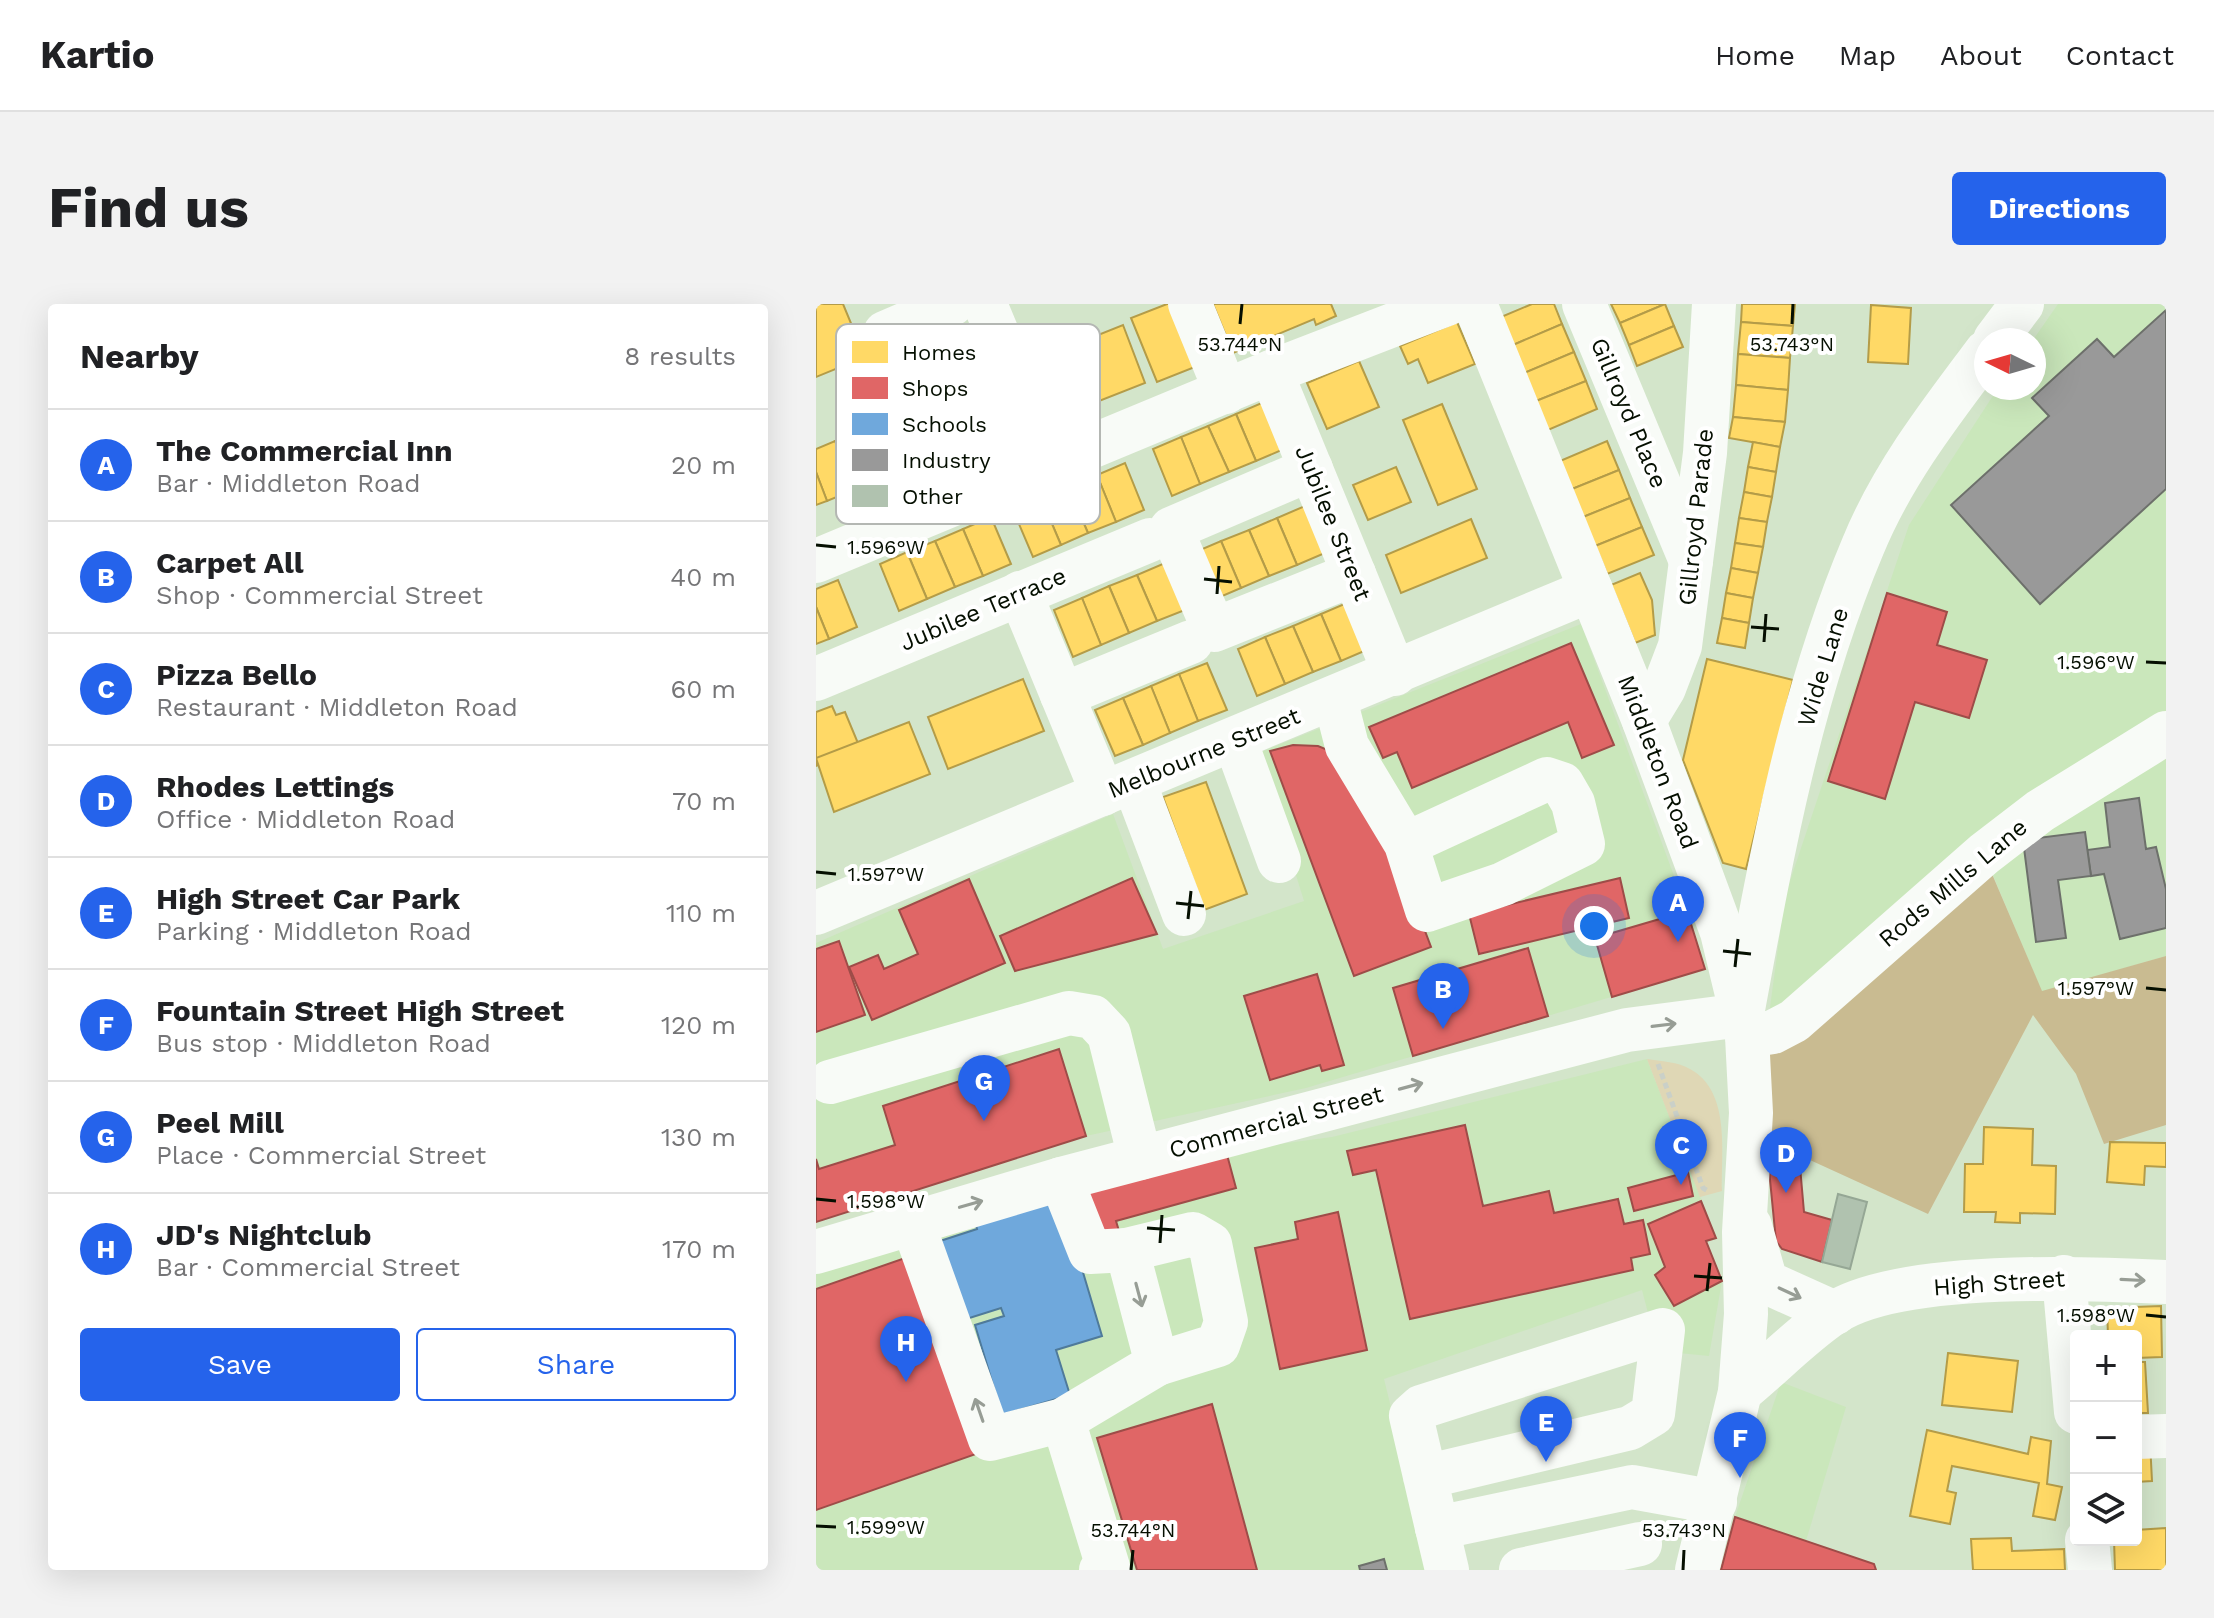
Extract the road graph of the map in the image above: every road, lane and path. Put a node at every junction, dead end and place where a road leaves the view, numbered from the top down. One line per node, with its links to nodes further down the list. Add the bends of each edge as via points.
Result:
1 (952, 304): 10 (street)
2 (985, 304): 11 (street)
3 (1190, 304): 15 (street)
4 (1447, 304): 9 (street)
5 (1475, 304): 23 (street, Middleton Road)
6 (1584, 304): 21 (street, Gillroyd Place)
7 (1714, 304): 21 (street, Gillroyd Parade)
8 (2022, 304): 12 (street)
9 (1354, 320): 14 (street)
10 (906, 324)
11 (993, 324)
12 (2004, 328)
13 (1974, 368): 38 (street, Wide Lane, via 1891,488 1857,560 1772,848)
14 (1271, 372): 15 (street); 17 (street, Jubilee Street)
15 (1226, 392): 16 (street)
16 (1100, 443)
17 (1311, 469): 19 (street, Jubilee Terrace); 22 (street, Jubilee Street)
18 (905, 524): 20 (street)
19 (1160, 535): 24 (street, Jubilee Terrace); 25 (street)
20 (816, 561)
21 (1693, 567): 30 (street, Gillroyd Parade, via 1680,646)
22 (1354, 574): 25 (street); 26 (street, Jubilee Street)
23 (1591, 590): 26 (street, Melbourne Street); 30 (street, Middleton Road)
24 (1020, 593): 27 (street, Jubilee Terrace); 28 (street)
25 (1202, 636): 28 (street)
26 (1395, 674): 29 (street, Melbourne Street)
27 (816, 679)
28 (1062, 695): 33 (street)
29 (1335, 699): 32 (street, Melbourne Street); 34 (street, via 1347,746)
30 (1644, 721): 38 (street, Middleton Road, via 1722,932)
31 (2166, 733): 38 (street, Rods Mills Lane, via 2040,811 1984,854 1794,1021 1773,1032)
32 (1235, 740): 33 (street, Melbourne Street); 35 (street)
33 (1118, 788): 36 (street, Melbourne Street); 37 (street)
34 (1406, 844)
35 (1279, 861)
36 (816, 913)
37 (1184, 914)
38 (1744, 1025): 39 (street, Commercial Street, one-way to 38); 43 (street, Middleton Road, via 1751,1113)
39 (1627, 1030): 41 (street, Commercial Street, one-way to 39); 43 (path, via 1654,1052 1703,1188)
40 (830, 1082): 41 (street, via 1069,1013 1093,1017 1109,1034)
41 (1140, 1158): 42 (street, Commercial Street)
42 (1061, 1179): 44 (street, Commercial Street, one-way to 42); 45 (street, via 1090,1252)
43 (1747, 1206): 49 (street, one-way to 49, via 1766,1282); 51 (street, Middleton Road)
44 (912, 1221): 46 (street, Commercial Street); 53 (street, one-way to 44, via 990,1439)
45 (1127, 1250): 50 (street, one-way to 50); 50 (street, via 1193,1234 1210,1244 1226,1322 1218,1345)
46 (816, 1252)
47 (2064, 1277): 48 (street, High Street, one-way to 48); 49 (street, High Street, via 1894,1291); 52 (street)
48 (2166, 1282)
49 (1835, 1313): 51 (street, High Street)
50 (1157, 1364): 53 (street)
51 (1740, 1392): 57 (street, Middleton Road)
52 (2075, 1402)
53 (1063, 1420): 61 (street, via 1108,1567)
54 (2166, 1436): 55 (street)
55 (2142, 1437)
56 (1425, 1477): 56 (street, via 1411,1416 1421,1407 1663,1330 1653,1414 1630,1428); 60 (street)
57 (1715, 1502): 60 (street, via 1632,1487); 63 (street, Middleton Road)
58 (1640, 1544): 62 (street)
59 (2088, 1546): 64 (street)
60 (1433, 1547)
61 (1101, 1570)
62 (1521, 1570)
63 (1697, 1570)
64 (2090, 1570)

